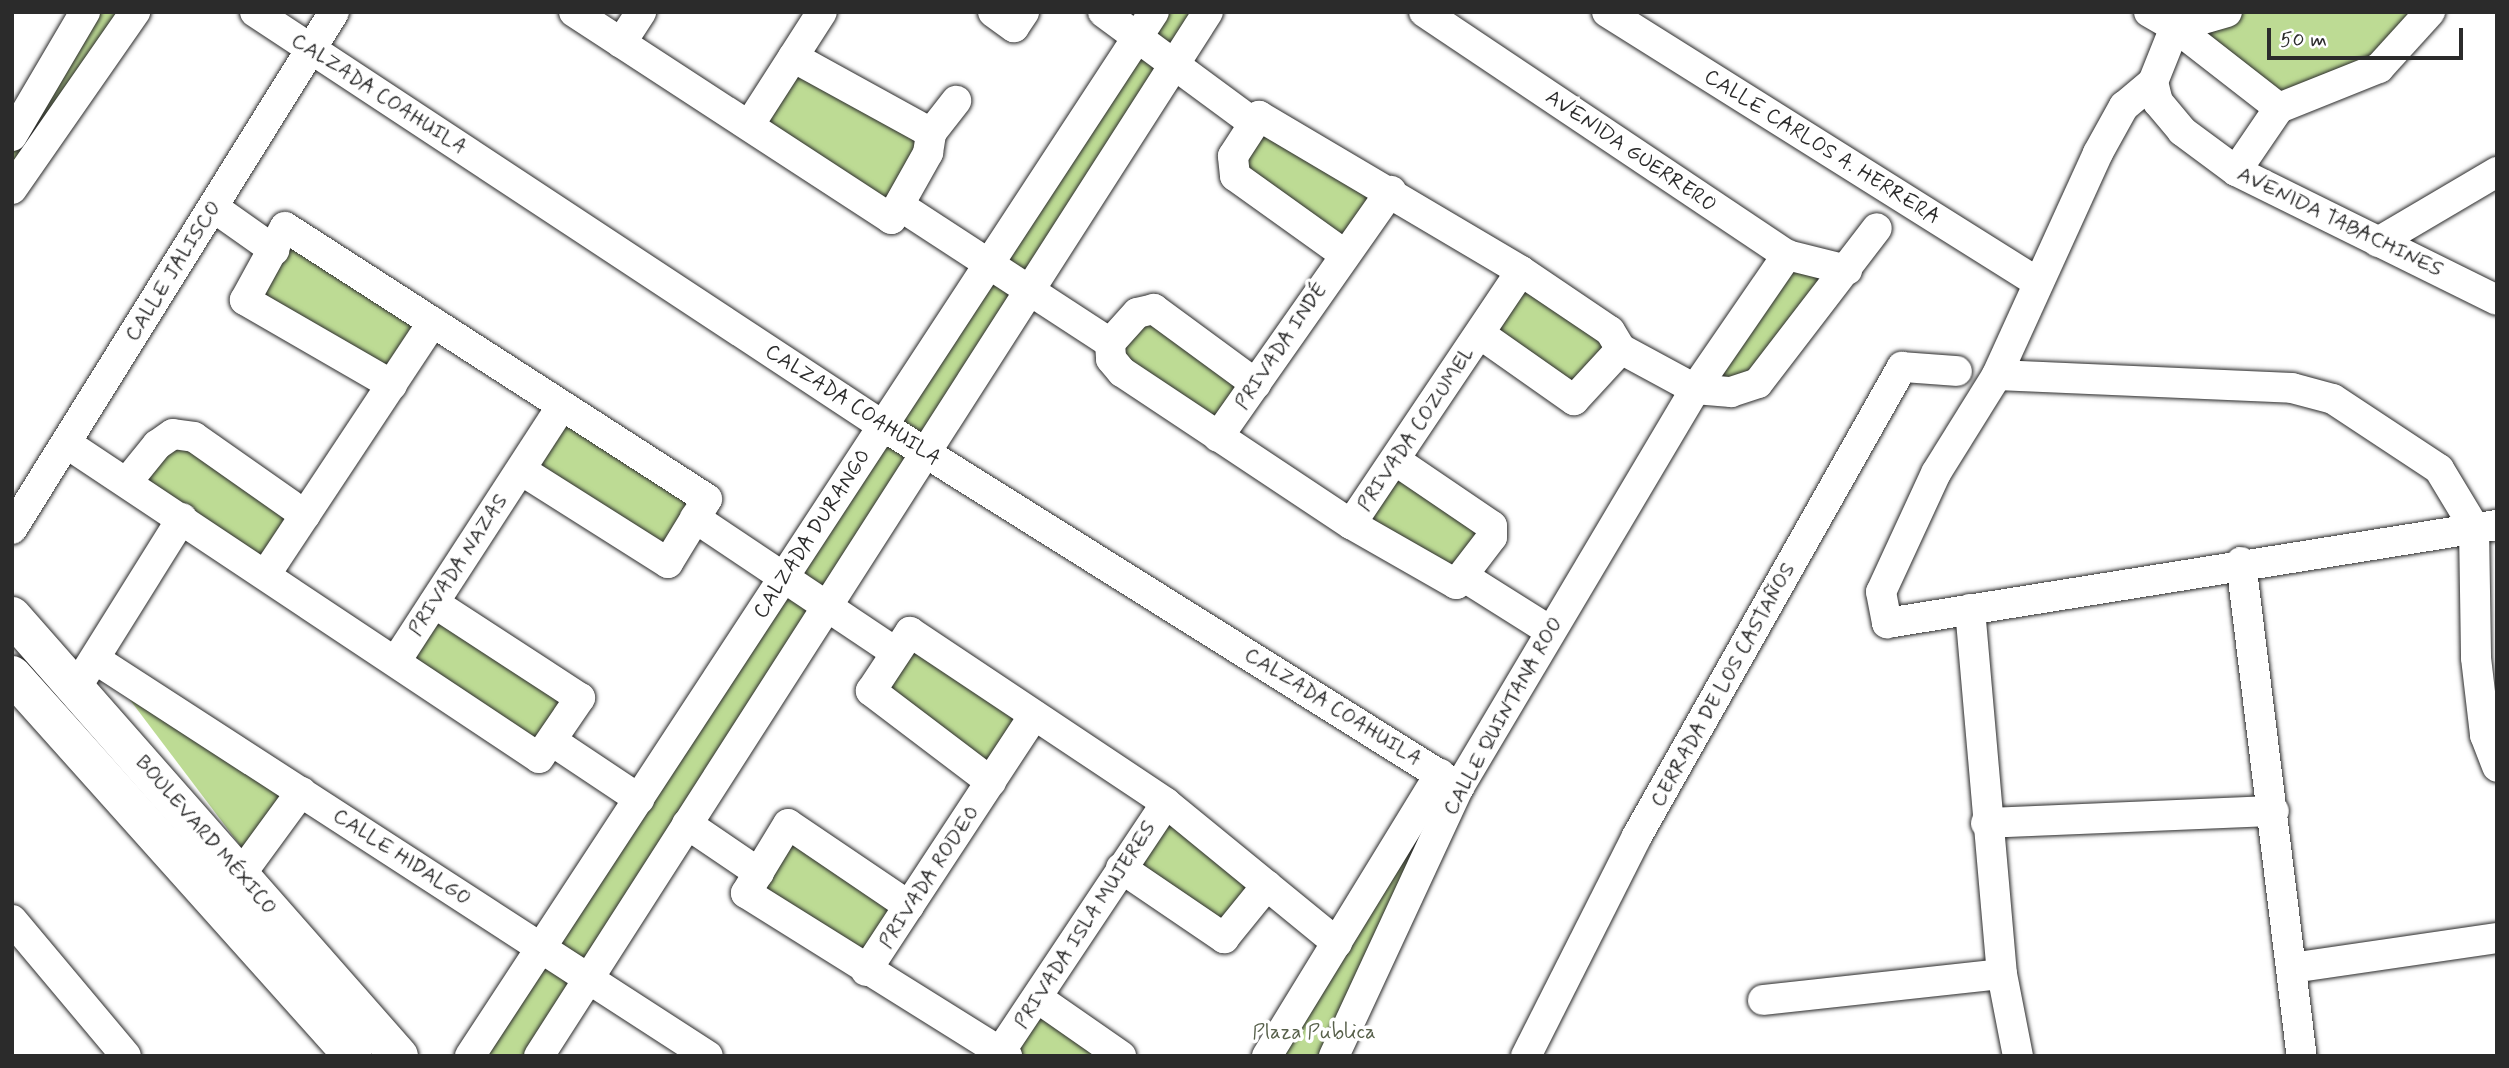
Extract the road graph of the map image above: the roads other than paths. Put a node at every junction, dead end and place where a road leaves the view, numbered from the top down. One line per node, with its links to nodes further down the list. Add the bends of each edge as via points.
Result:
1 (85, 12): 29 (street)
2 (135, 12): 32 (street)
3 (255, 12): 20 (street, CALZADA COAHUILA)
4 (334, 12): 20 (street, CALLE JALISCO)
5 (574, 12): 19 (street)
6 (641, 12): 19 (street)
7 (822, 12): 21 (street)
8 (993, 12): 9 (street, via 1014,27)
9 (1024, 12)
10 (1103, 12): 17 (street)
11 (1208, 12): 22 (street)
12 (1424, 12): 40 (street, AVENIDA GUERRERO)
13 (1607, 12): 44 (street, CALLE CARLOS A. HERRERA)
14 (2149, 12): 18 (street)
15 (2227, 12): 18 (street)
16 (2430, 12): 25 (street, via 2379,68)
17 (1147, 24): 22 (street); 41 (street, CALZADA DURANGO)
18 (2175, 27): 23 (street); 25 (street)
19 (621, 43): 27 (street)
20 (312, 49): 35 (street, CALLE JALISCO); 57 (street, CALZADA COAHUILA)
21 (793, 57): 27 (street); 28 (street)
22 (1176, 62): 26 (street); 45 (street)
23 (2153, 82): 30 (street, AVENIDA TABACHINES, via 2166,115); 44 (street, via 2124,107)
24 (956, 101): 28 (street)
25 (2279, 108): 30 (street)
26 (1251, 121): 33 (street, via 1263,117); 39 (street, via 1233,156 1235,176)
27 (750, 124): 34 (street, via 891,219)
28 (931, 133): 34 (street)
29 (12, 136)
30 (2236, 172): 37 (street, AVENIDA TABACHINES)
31 (2497, 172): 37 (street)
32 (12, 189)
33 (1391, 191): 39 (street, PRIVADA INDÉ); 43 (street)
34 (900, 206): 41 (street)
35 (213, 207): 38 (street); 59 (street, CALLE JALISCO)
36 (1877, 228): 42 (street)
37 (2378, 242): 46 (street, AVENIDA TABACHINES)
38 (274, 250): 47 (street, via 285,227); 54 (street, via 246,300)
39 (1344, 254): 53 (street, PRIVADA INDÉ)
40 (1787, 255): 42 (street, AVENIDA GUERRERO); 55 (street, CALLE QUINTANA ROO)
41 (991, 262): 45 (street); 57 (street, CALZADA DURANGO)
42 (1847, 270): 55 (street, via 1758,383 1731,393)
43 (1521, 271): 48 (street, PRIVADA COZUMEL); 50 (street, via 1610,331)
44 (2037, 282): 52 (street)
45 (1030, 289): 49 (street); 60 (street)
46 (2497, 300)
47 (433, 322): 54 (street); 56 (street)
48 (1480, 334): 50 (street, PRIVADA COZUMEL, via 1574,400); 61 (street, PRIVADA COZUMEL)
49 (1110, 343): 53 (street, via 1137,313 1154,309); 58 (street, via 1111,359 1122,372)
50 (1621, 349): 55 (street)
51 (1957, 371): 119 (street, CERRADA DE LOS CASTAÑOS, via 1902,367 1637,836)
52 (1997, 375): 68 (street, via 2244,384 2333,399 2439,469); 76 (street, via 1936,473 1881,592 1887,622)
53 (1256, 384): 58 (street, PRIVADA INDÉ)
54 (392, 385): 64 (street)
55 (1695, 389): 78 (street, CALLE QUINTANA ROO)
56 (561, 407): 62 (street, PRIVADA NAZAS); 66 (street, via 707,499)
57 (883, 426): 60 (street, CALZADA COAHUILA); 72 (street, CALZADA DURANGO)
58 (1218, 437): 67 (street)
59 (66, 443): 63 (street); 69 (street, CALLE JALISCO)
60 (926, 452): 75 (street); 86 (street, CALZADA COAHUILA)
61 (1395, 460): 67 (street, PRIVADA COZUMEL); 73 (street, via 1492,526 1492,537)
62 (521, 470): 66 (street, via 668,563); 74 (street, PRIVADA NAZAS)
63 (127, 482): 64 (street, via 157,445 173,434 194,437); 65 (street)
64 (306, 515): 71 (street)
65 (182, 518): 71 (street); 81 (street)
66 (695, 518): 72 (street)
67 (1352, 524): 73 (street, via 1446,583)
68 (2485, 526): 70 (street); 85 (street, via 2476,658 2485,735)
69 (12, 529)
70 (2241, 562): 76 (street); 91 (street)
71 (266, 574): 80 (street)
72 (785, 576): 75 (street); 89 (street, CALZADA DURANGO)
73 (1466, 578): 78 (street)
74 (434, 603): 80 (street, PRIVADA NAZAS); 84 (street, via 580,698)
75 (827, 607): 79 (street); 93 (street)
76 (1970, 609): 92 (street)
77 (12, 616): 81 (main road, BOULEVARD MÉXICO)
78 (1550, 631): 86 (street, CALLE QUINTANA ROO)
79 (892, 650): 83 (street, via 910,632); 87 (street, PRIVADA RODEO, via 870,691)
80 (396, 661): 84 (street, via 539,758)
81 (85, 674): 88 (street, CALLE HIDALGO); 96 (main road, BOULEVARD MÉXICO)
82 (12, 675): 111 (main road, BOULEVARD MÉXICO)
83 (1034, 715): 87 (street, PRIVADA RODEO); 90 (street)
84 (552, 741): 89 (street)
85 (2497, 767)
86 (1450, 780): 101 (street, CALLE QUINTANA ROO); 118 (street, CALLE QUINTANA ROO)
87 (991, 782): 98 (street, PRIVADA RODEO)
88 (301, 792): 96 (street); 102 (street, CALLE HIDALGO)
89 (639, 799): 102 (street, CALZADA DURANGO)
90 (1166, 803): 94 (street, PRIVADA ISLA MUJERES); 97 (street, PRIVADA ISLA MUJERES)
91 (2274, 811): 92 (street); 103 (street)
92 (1986, 823): 105 (street)
93 (687, 824): 95 (street); 106 (street)
94 (1121, 868): 97 (street, via 1224,938); 107 (street, PRIVADA ISLA MUJERES)
95 (758, 873): 98 (street, via 788,824); 104 (street, via 746,893)
96 (241, 874): 112 (main road, BOULEVARD MÉXICO)
97 (1267, 885): 101 (street, PRIVADA ISLA MUJERES)
98 (909, 906): 104 (street, PRIVADA RODEO)
99 (14, 924): 109 (street)
100 (2497, 938): 103 (street)
101 (1337, 943): 117 (street, CALLE QUINTANA ROO)
102 (541, 948): 106 (street, CALLE HIDALGO); 113 (street, CALZADA DURANGO)
103 (2292, 968): 121 (street)
104 (866, 971): 110 (street)
105 (2002, 974): 108 (street); 120 (street)
106 (588, 978): 114 (street); 115 (street, CALLE HIDALGO)
107 (1039, 999): 110 (street, PRIVADA ISLA MUJERES); 116 (street)
108 (1763, 1000)
109 (116, 1052)
110 (1004, 1054)
111 (353, 1056)
112 (399, 1056)
113 (470, 1056)
114 (539, 1056)
115 (708, 1056)
116 (1121, 1056)
117 (1267, 1056)
118 (1334, 1056)
119 (1526, 1056)
120 (2018, 1056)
121 (2302, 1056)

